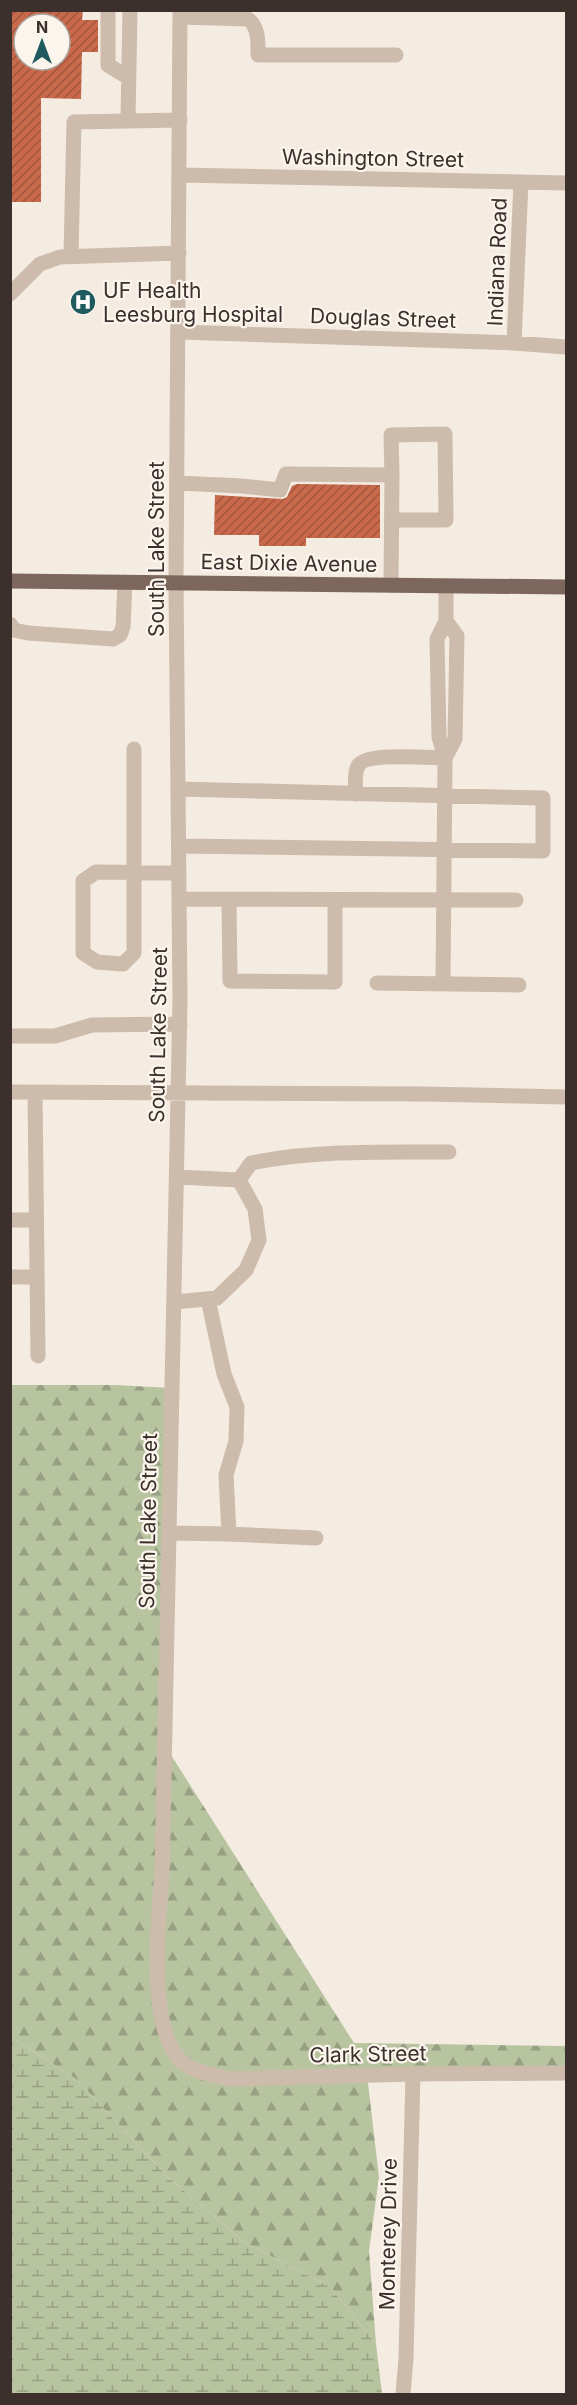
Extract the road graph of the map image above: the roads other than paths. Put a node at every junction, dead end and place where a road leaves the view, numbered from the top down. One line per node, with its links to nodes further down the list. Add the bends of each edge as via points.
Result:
1 (108, 10): 5 (street, via 108,65)
2 (130, 10): 5 (street)
3 (180, 14): 4 (street, via 248,19 256,30 258,55); 7 (street, South Lake Street)
4 (396, 55)
5 (129, 78): 6 (street)
6 (128, 120): 7 (street); 12 (street, via 74,122)
7 (180, 120): 8 (street, South Lake Street)
8 (179, 175): 9 (street, Washington Street); 11 (street, South Lake Street)
9 (521, 182): 10 (street, Washington Street); 15 (street, Indiana Road)
10 (567, 183)
11 (179, 253): 12 (street); 14 (street, South Lake Street)
12 (71, 256): 13 (street, via 40,264)
13 (10, 294)
14 (179, 332): 15 (street, Douglas Street); 18 (street, South Lake Street)
15 (514, 343): 16 (street, Douglas Street)
16 (567, 347)
17 (392, 475): 18 (street, via 286,474 280,490); 19 (street); 19 (street, via 391,435 445,434 446,520)
18 (177, 483): 22 (street, South Lake Street)
19 (392, 520): 23 (street)
20 (10, 581): 21 (main road, East Dixie Avenue)
21 (125, 582): 22 (main road, East Dixie Avenue); 27 (street, via 123,627 113,639 28,633 14,630)
22 (176, 583): 23 (main road, East Dixie Avenue); 32 (street, South Lake Street)
23 (391, 585): 24 (main road, East Dixie Avenue)
24 (446, 586): 25 (main road, East Dixie Avenue); 26 (street)
25 (567, 587)
26 (446, 621): 28 (street, via 437,639); 29 (street, via 457,636)
27 (10, 624)
28 (438, 709): 29 (street); 31 (street)
29 (455, 710): 31 (street, via 455,739)
30 (134, 749): 37 (street)
31 (445, 758): 33 (street, via 365,760 358,766); 34 (street)
32 (178, 789): 33 (street); 35 (street, South Lake Street)
33 (355, 794): 34 (street)
34 (445, 797): 36 (street); 36 (street, via 543,798 543,851)
35 (179, 846): 36 (street); 38 (street, South Lake Street)
36 (444, 849): 42 (street)
37 (135, 872): 37 (street, via 96,872 83,880 83,953 97,962 123,964 134,953); 38 (street)
38 (179, 873): 39 (street, South Lake Street)
39 (179, 899): 40 (street); 47 (street, South Lake Street)
40 (229, 900): 41 (street); 41 (street, via 230,981 253,982 335,982)
41 (335, 900): 42 (street)
42 (443, 900): 43 (street); 45 (street)
43 (516, 900)
44 (377, 983): 45 (street)
45 (443, 984): 46 (street)
46 (519, 985)
47 (180, 1024): 48 (street, via 92,1024 55,1036); 51 (street, South Lake Street)
48 (10, 1036)
49 (10, 1092): 50 (street)
50 (35, 1092): 51 (street); 57 (street)
51 (179, 1094): 52 (street); 54 (street, South Lake Street)
52 (567, 1097)
53 (449, 1152): 55 (street, via 282,1157 251,1163)
54 (177, 1177): 55 (street); 61 (street, South Lake Street)
55 (239, 1180): 60 (street, via 255,1209 259,1240 246,1270 217,1298)
56 (10, 1220): 57 (street)
57 (36, 1220): 59 (street)
58 (10, 1276): 59 (street)
59 (37, 1276): 62 (street)
60 (208, 1299): 61 (street); 64 (street, via 224,1374 237,1407 236,1441 226,1475)
61 (174, 1302): 63 (street, South Lake Street)
62 (38, 1356)
63 (169, 1533): 64 (street); 66 (street, South Lake Street, via 157,1949 164,2025)
64 (229, 1534): 65 (street)
65 (316, 1538)
66 (177, 2056): 68 (street, Clark Street, via 201,2072 230,2079)
67 (567, 2073): 68 (street, Clark Street)
68 (412, 2074): 69 (street, Monterey Drive)
69 (403, 2394)

